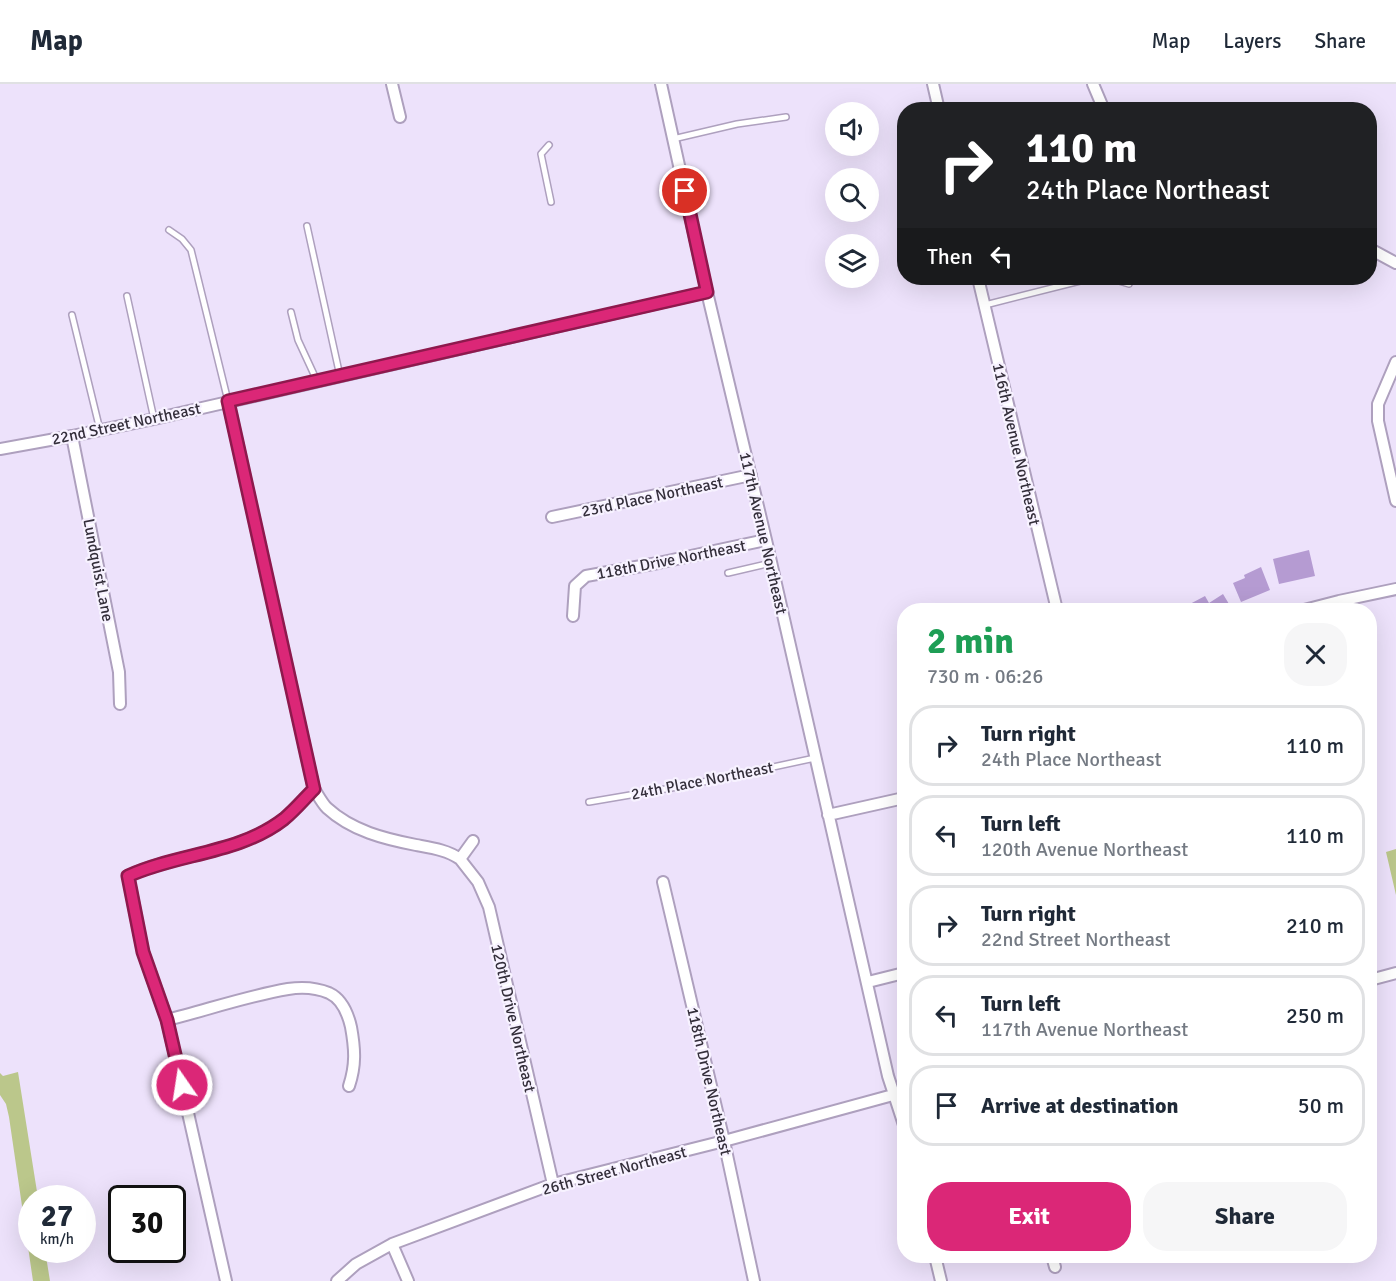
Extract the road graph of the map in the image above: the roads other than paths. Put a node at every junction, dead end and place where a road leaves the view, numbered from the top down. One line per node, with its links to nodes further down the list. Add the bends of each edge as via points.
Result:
1 (392, 84): 7 (street)
2 (661, 84): 9 (street, 117th Avenue Northeast)
3 (933, 84): 5 (street)
4 (1093, 84): 6 (street)
5 (937, 102)
6 (1101, 102)
7 (399, 117)
8 (786, 117): 9 (lane, via 737,124)
9 (671, 142): 18 (street, 117th Avenue Northeast)
10 (549, 145): 11 (lane, via 541,154)
11 (551, 202)
12 (306, 226): 24 (lane)
13 (169, 230): 26 (lane, via 191,250)
14 (1377, 253): 15 (street)
15 (1396, 263)
16 (980, 285): 20 (street, 116th Avenue Northeast)
17 (1064, 285): 20 (lane)
18 (707, 292): 24 (street, 22nd Street Northeast, via 579,317); 31 (street, 117th Avenue Northeast)
19 (127, 296): 27 (lane)
20 (985, 305): 38 (street, 116th Avenue Northeast)
21 (291, 312): 25 (lane, via 298,340)
22 (72, 315): 28 (lane)
23 (1396, 362): 32 (street, via 1378,404 1382,446)
24 (340, 376): 25 (street, 22nd Street Northeast)
25 (317, 381): 26 (street, 22nd Street Northeast)
26 (228, 401): 27 (street, 22nd Street Northeast); 43 (street)
27 (154, 419): 28 (street, 22nd Street Northeast)
28 (100, 430): 29 (street, 22nd Street Northeast)
29 (72, 436): 30 (street, 22nd Street Northeast); 41 (street, Lundquist Lane, via 119,672)
30 (0, 449)
31 (751, 475): 33 (street, 23rd Place Northeast); 34 (street, 117th Avenue Northeast)
32 (1396, 501)
33 (552, 517)
34 (766, 540): 35 (street, 117th Avenue Northeast); 40 (street, 118th Drive Northeast, via 586,576 575,586)
35 (772, 563): 36 (lane); 42 (street, 117th Avenue Northeast)
36 (728, 573)
37 (1396, 589): 39 (street)
38 (1055, 603)
39 (1331, 603)
40 (573, 616)
41 (120, 704)
42 (815, 758): 45 (lane, 24th Place Northeast); 46 (street, 117th Avenue Northeast)
43 (314, 789): 48 (street, via 326,807 348,824 382,838 438,849); 54 (street, via 283,819 256,834 232,845 148,866 128,876 143,952)
44 (897, 800): 46 (street)
45 (589, 802)
46 (828, 815): 53 (street, 117th Avenue Northeast)
47 (473, 841): 48 (street)
48 (460, 859): 59 (street, 120th Drive Northeast, via 478,882 489,907)
49 (663, 882): 58 (street, 118th Drive Northeast)
50 (1396, 973): 52 (street)
51 (897, 975): 53 (street)
52 (1377, 978)
53 (868, 982): 56 (street, 117th Avenue Northeast, via 888,1076)
54 (167, 1020): 55 (street, via 290,988 331,994 343,1005 356,1051); 64 (street)
55 (349, 1086)
56 (897, 1089)
57 (897, 1094): 58 (street, 26th Street Northeast)
58 (724, 1141): 59 (street, 26th Street Northeast); 67 (street, 118th Drive Northeast)
59 (553, 1184): 60 (street, 26th Street Northeast)
60 (392, 1244): 65 (street, 26th Street Northeast, via 356,1264); 66 (street)
61 (937, 1263): 68 (street)
62 (1054, 1263): 63 (street)
63 (1055, 1267)
64 (226, 1281)
65 (338, 1281)
66 (408, 1281)
67 (754, 1281)
68 (941, 1281)

